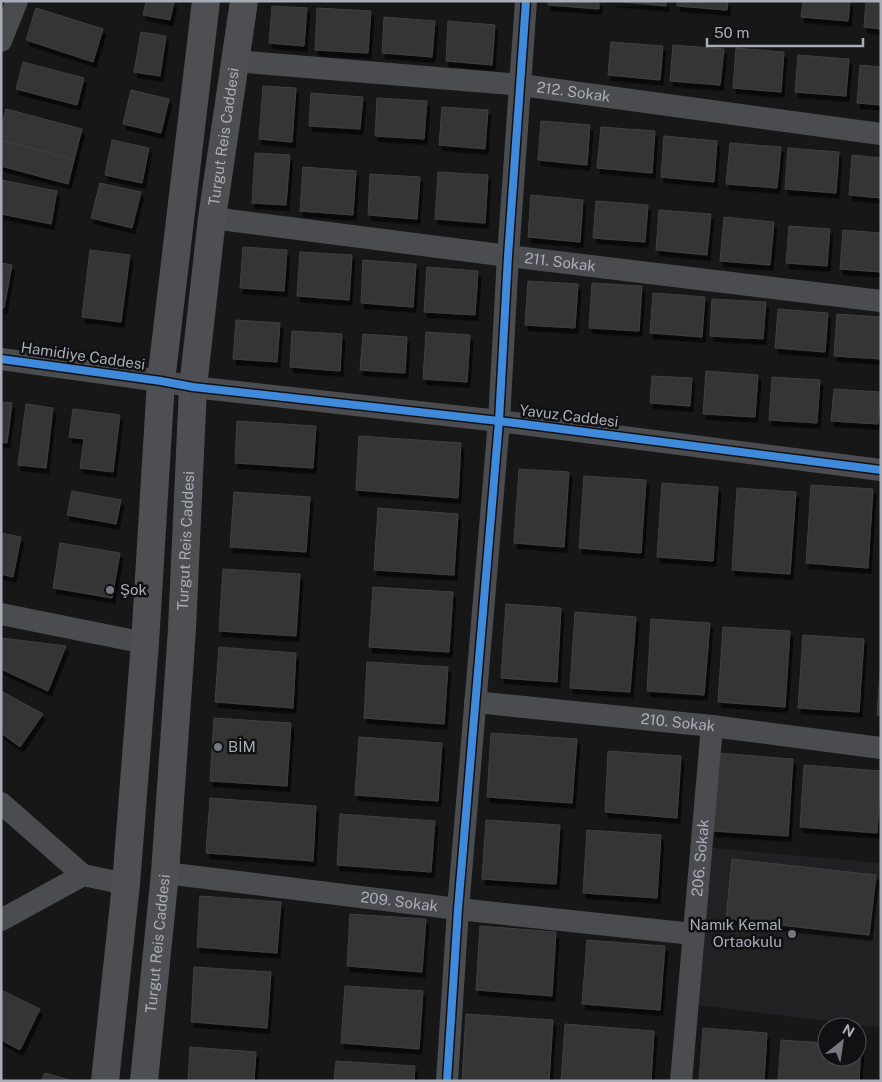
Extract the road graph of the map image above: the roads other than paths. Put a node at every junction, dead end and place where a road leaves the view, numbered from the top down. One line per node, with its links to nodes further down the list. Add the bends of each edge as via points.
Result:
1 (16, 1): 5 (street)
2 (206, 1): 13 (main road)
3 (244, 1): 6 (main road, Turgut Reis Caddesi)
4 (526, 1): 7 (street)
5 (1, 41)
6 (235, 61): 7 (street, 212. Sokak); 9 (main road, Turgut Reis Caddesi)
7 (521, 85): 8 (street, 212. Sokak); 10 (street)
8 (881, 134)
9 (212, 218): 10 (street, 211. Sokak); 14 (main road, Turgut Reis Caddesi)
10 (508, 256): 11 (street, 211. Sokak); 15 (street)
11 (881, 300)
12 (1, 359): 13 (street, Hamidiye Caddesi)
13 (161, 381): 14 (street, Hamidiye Caddesi); 18 (main road)
14 (193, 387): 15 (street, Yavuz Caddesi); 23 (main road, Turgut Reis Caddesi, via 182,630)
15 (499, 421): 16 (street, Yavuz Caddesi); 19 (street)
16 (881, 470)
17 (1, 614): 18 (street)
18 (146, 643): 25 (main road)
19 (475, 702): 20 (street, 210. Sokak); 26 (street)
20 (712, 726): 21 (street, 210. Sokak); 28 (street, 206. Sokak)
21 (881, 748)
22 (1, 803): 24 (street)
23 (165, 873): 26 (street, 209. Sokak); 30 (main road, Turgut Reis Caddesi)
24 (83, 875): 25 (street); 27 (street)
25 (126, 884): 29 (main road)
26 (458, 909): 28 (street, 209. Sokak); 31 (street)
27 (1, 920)
28 (693, 934): 32 (street, 206. Sokak)
29 (105, 1081)
30 (144, 1081)
31 (447, 1081)
32 (682, 1081)

